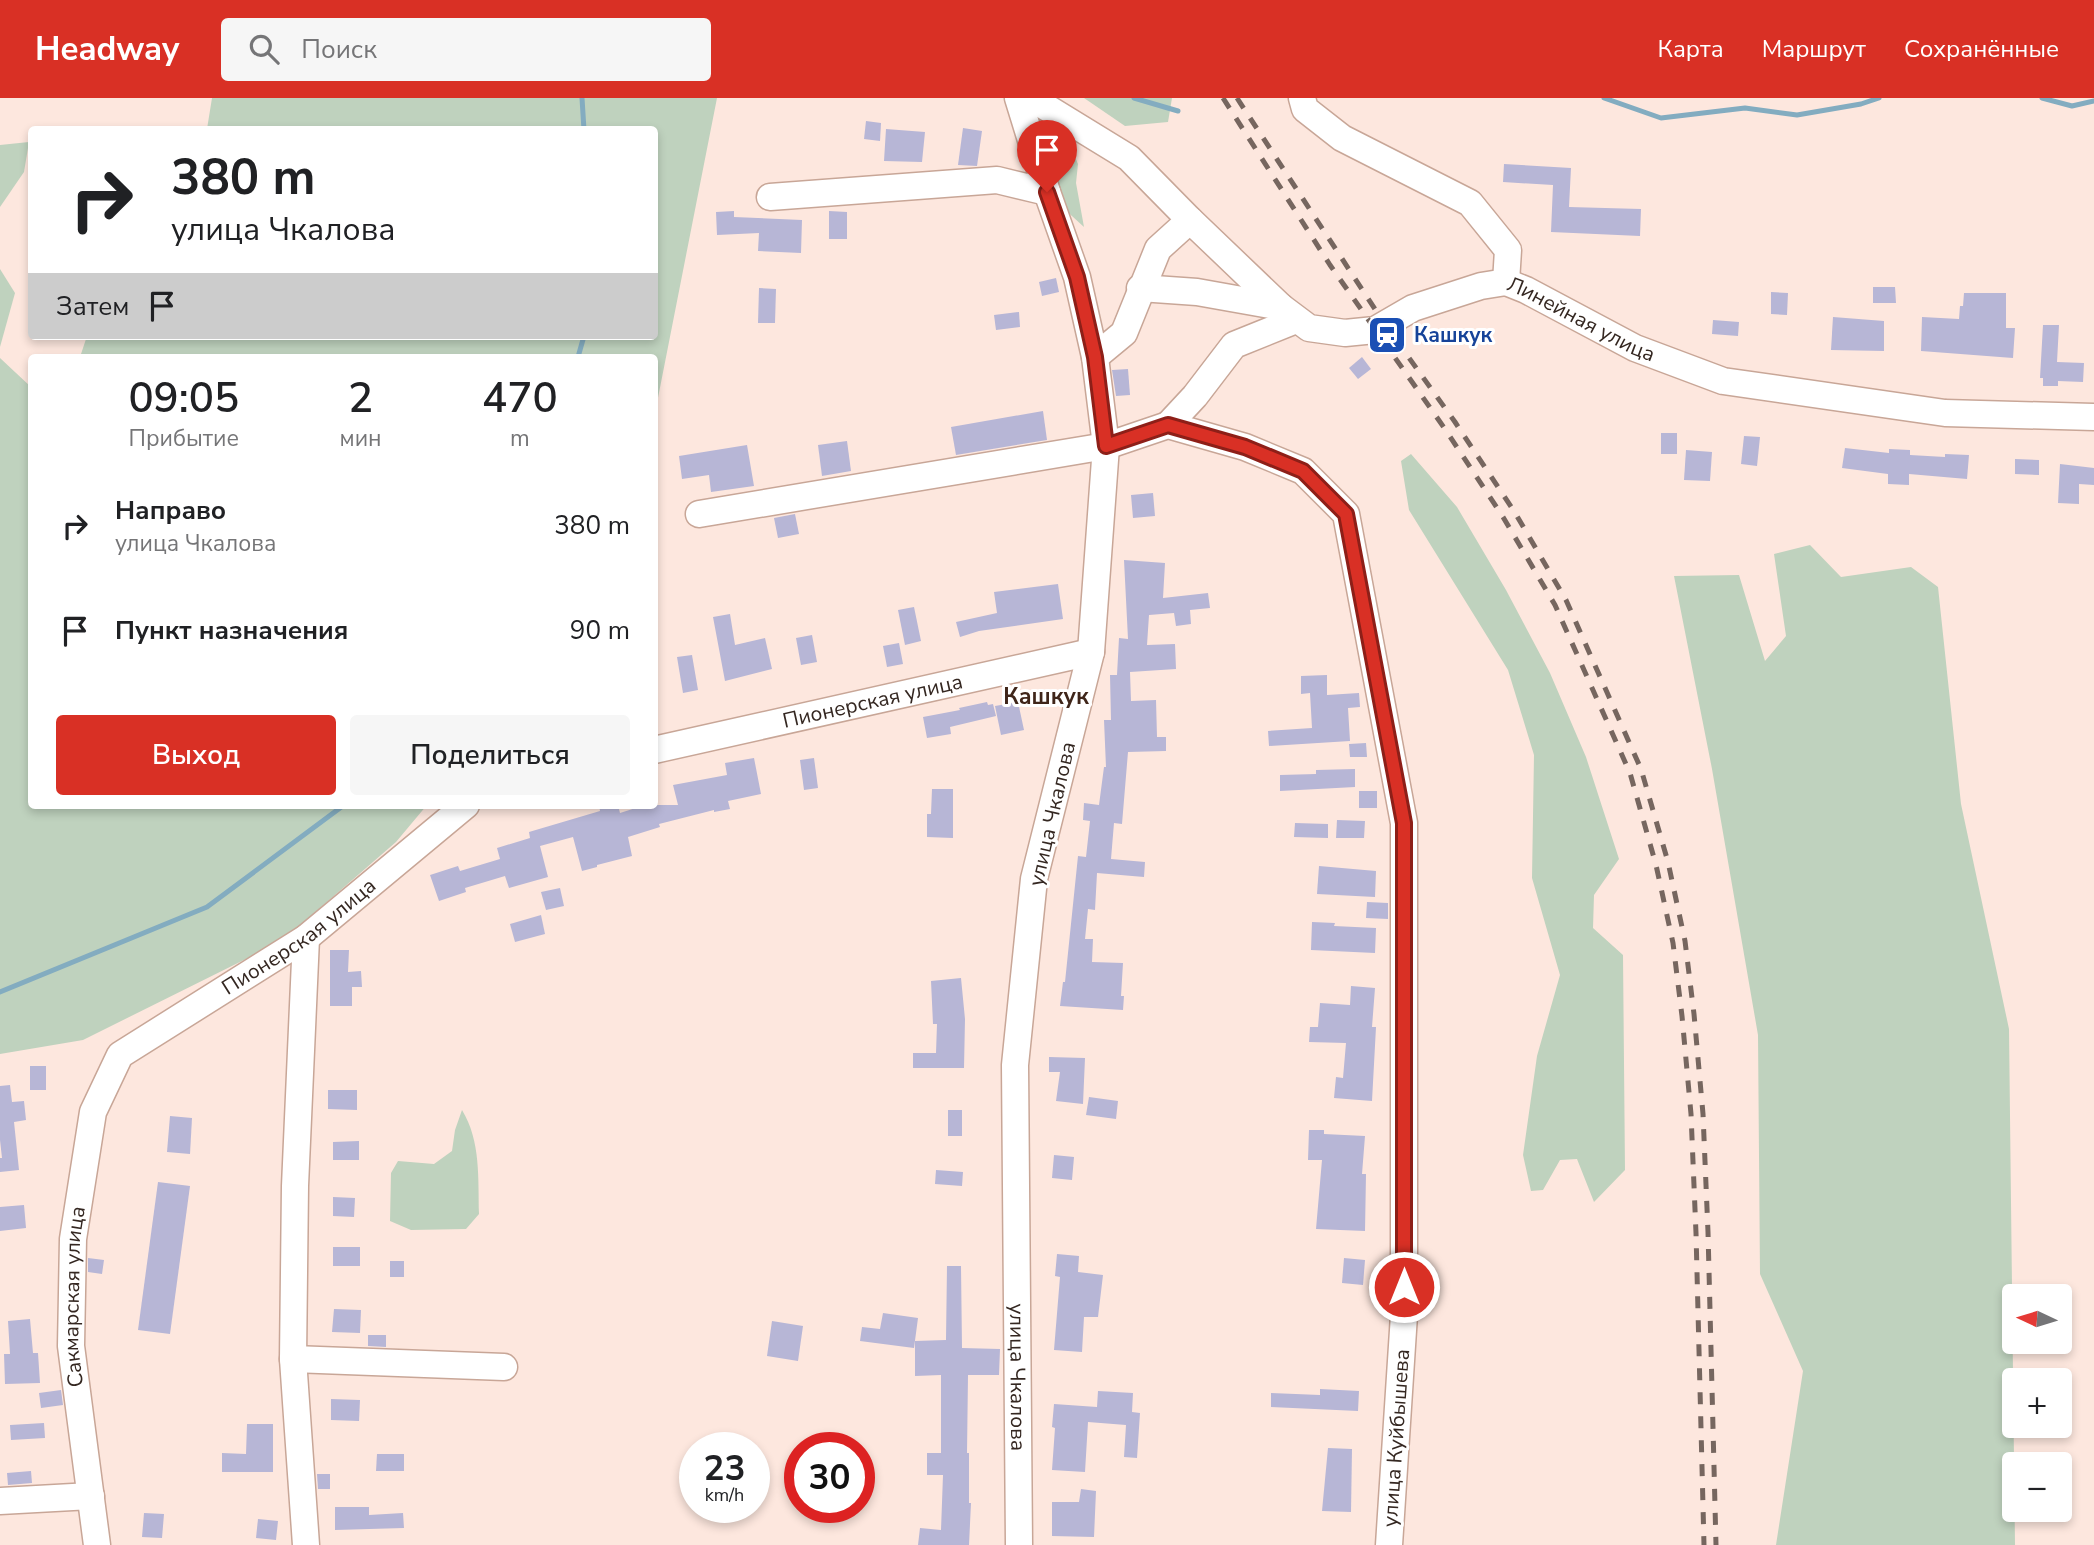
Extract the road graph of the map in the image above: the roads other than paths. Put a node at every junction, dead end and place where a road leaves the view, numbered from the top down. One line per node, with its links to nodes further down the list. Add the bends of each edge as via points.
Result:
1 (1018, 98): 4 (street, улица Чкалова)
2 (1031, 98): 6 (street, Линейная улица, via 1129,158)
3 (1302, 98): 7 (street, via 1305,109 1342,138 1470,203 1508,250)
4 (1047, 192): 5 (street, via 997,180); 10 (street, улица Чкалова, via 1077,277)
5 (770, 197)
6 (1190, 220): 8 (street, via 1158,249); 9 (street, Линейная улица)
7 (1506, 282): 9 (street, Линейная улица, via 1413,308 1375,330 1324,332); 11 (street, Линейная улица, via 1635,348 1723,381 1945,413)
8 (1140, 288): 9 (street, via 1197,292); 10 (street, via 1124,332)
9 (1289, 314): 12 (street, via 1234,345)
10 (1095, 357): 13 (street, улица Чкалова)
11 (2094, 417)
12 (1168, 425): 13 (street); 27 (street, улица Куйбышева, via 1245,447 1303,471 1346,514 1404,823 1404,1315)
13 (1106, 446): 14 (street); 15 (street, улица Чкалова)
14 (699, 514)
15 (1091, 652): 16 (street, Пионерская улица); 26 (street, улица Чкалова, via 1034,879 1015,1065)
16 (658, 749)
17 (461, 809): 18 (street, Пионерская улица)
18 (306, 938): 19 (street, Пионерская улица); 20 (street)
19 (120, 1055): 22 (street, Сакмарская улица, via 93,1112 73,1240 71,1346)
20 (293, 1359): 21 (street); 25 (street)
21 (504, 1367)
22 (91, 1496): 23 (street); 24 (street, Сакмарская улица)
23 (0, 1501)
24 (97, 1545)
25 (306, 1545)
26 (1019, 1545)
27 (1389, 1545)

